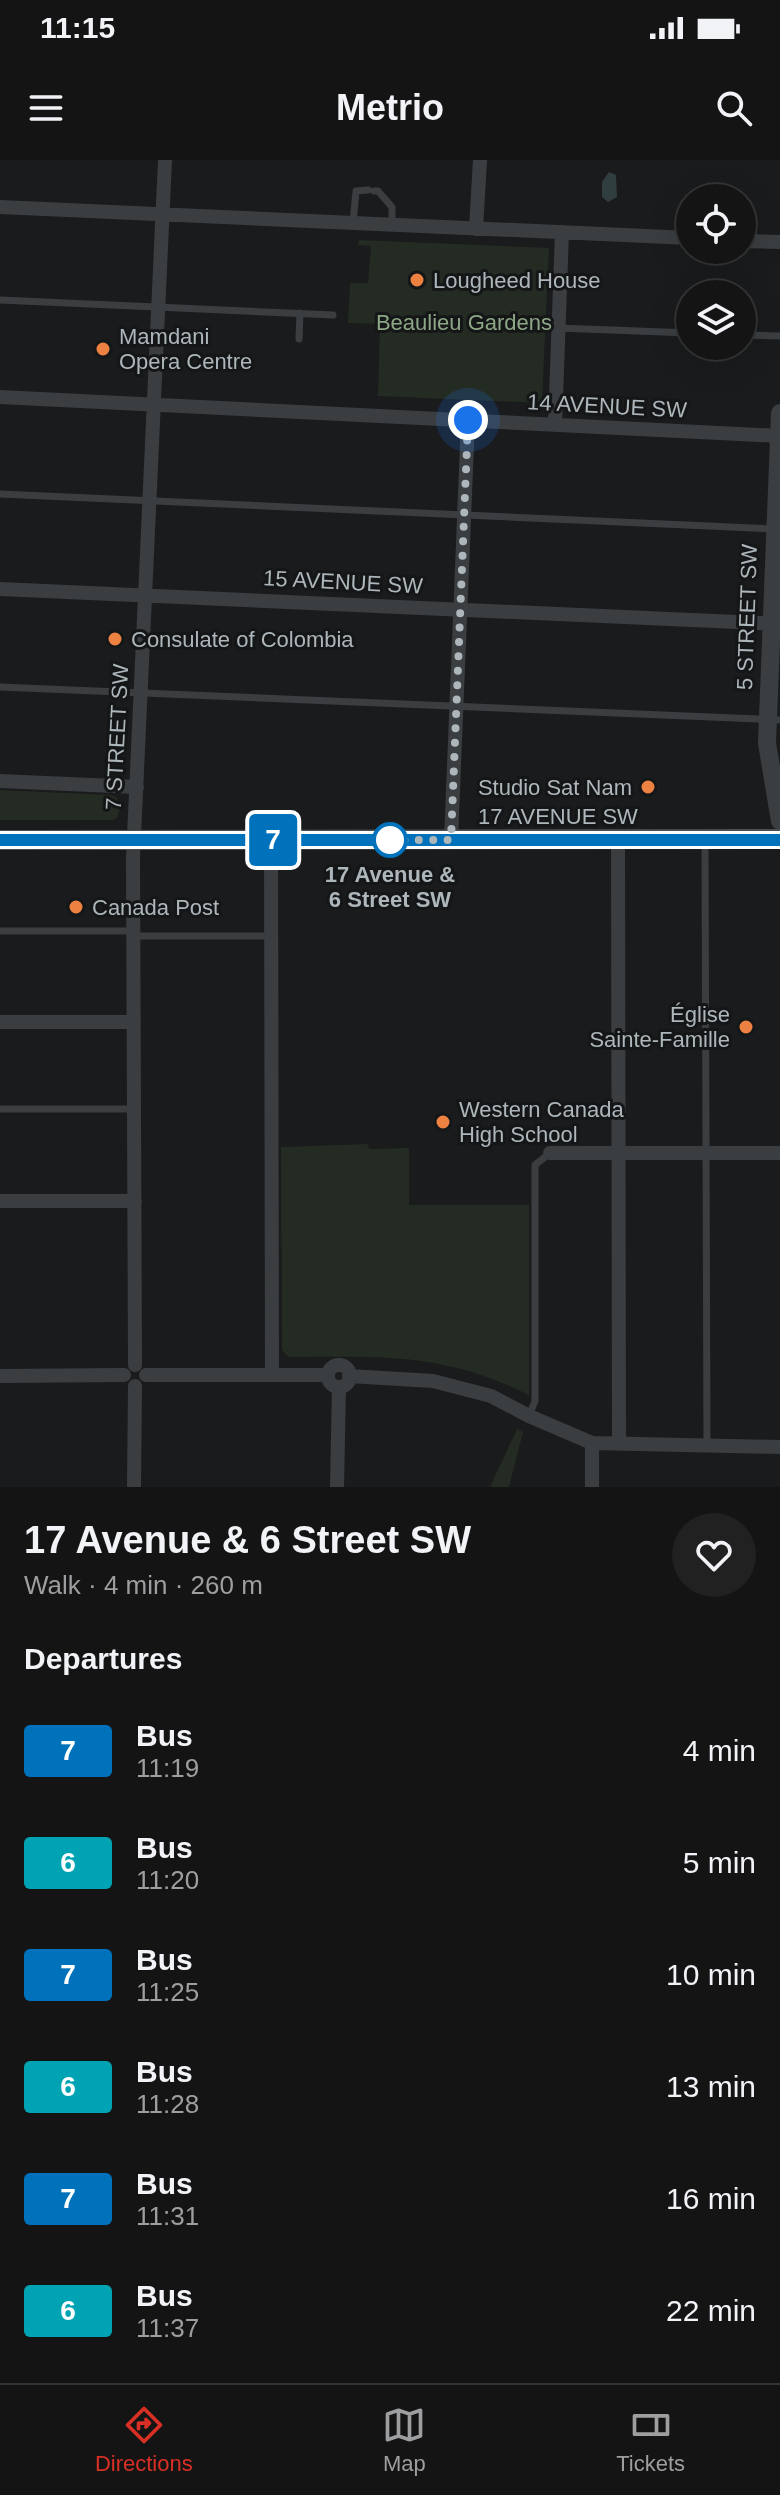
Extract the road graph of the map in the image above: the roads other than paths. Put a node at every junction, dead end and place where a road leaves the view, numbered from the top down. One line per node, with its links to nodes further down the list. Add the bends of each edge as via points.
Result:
1 (165, 160): 6 (street, 7 STREET SW)
2 (480, 160): 9 (street)
3 (348, 187): 4 (lane)
4 (356, 191): 7 (lane); 8 (lane, via 378,191 392,207)
5 (0, 207): 6 (street)
6 (163, 214): 7 (street); 15 (street, 7 STREET SW)
7 (353, 223): 8 (street)
8 (392, 225): 9 (street)
9 (476, 229): 10 (street)
10 (562, 232): 11 (street); 18 (street)
11 (676, 237)
12 (756, 241): 13 (street)
13 (780, 242)
14 (0, 300): 15 (lane)
15 (158, 307): 16 (lane); 24 (street, 7 STREET SW)
16 (300, 313): 17 (lane); 22 (lane)
17 (333, 315)
18 (558, 328): 19 (lane); 27 (street)
19 (676, 332)
20 (756, 335): 21 (lane)
21 (780, 336)
22 (299, 339)
23 (0, 397): 24 (street, 14 AVENUE SW)
24 (154, 403): 26 (street, 14 AVENUE SW); 30 (street, 7 STREET SW)
25 (780, 413): 28 (street, 5 STREET SW)
26 (468, 420): 27 (street, 14 AVENUE SW); 31 (street)
27 (555, 425): 28 (street, 14 AVENUE SW)
28 (780, 436): 32 (street, 5 STREET SW)
29 (0, 494): 30 (lane)
30 (150, 500): 31 (lane); 34 (street, 7 STREET SW)
31 (464, 514): 32 (lane); 35 (street)
32 (777, 529): 36 (street, 5 STREET SW)
33 (0, 589): 34 (street, 15 AVENUE SW)
34 (146, 595): 35 (street, 15 AVENUE SW); 38 (street, 7 STREET SW)
35 (460, 610): 36 (street, 15 AVENUE SW); 39 (street)
36 (775, 624): 40 (street, 5 STREET SW)
37 (0, 687): 38 (lane)
38 (142, 693): 39 (lane); 42 (street, 7 STREET SW)
39 (456, 706): 40 (lane); 48 (street)
40 (774, 720): 43 (street, 5 STREET SW, via 770,771)
41 (0, 781): 42 (street)
42 (137, 787): 46 (street, 7 STREET SW)
43 (780, 821)
44 (780, 839): 50 (main road, 17 AVENUE SW)
45 (0, 840): 46 (main road, 17 AVENUE SW)
46 (134, 840): 47 (main road, 17 AVENUE SW); 52 (street, 7 STREET SW)
47 (271, 840): 48 (main road, 17 AVENUE SW); 53 (street)
48 (451, 840): 49 (main road, 17 AVENUE SW)
49 (618, 840): 50 (main road, 17 AVENUE SW); 59 (street)
50 (705, 840): 60 (lane, via 709,966)
51 (0, 931): 52 (lane)
52 (134, 933): 53 (lane); 55 (street, 7 STREET SW)
53 (271, 936): 65 (street)
54 (0, 1022): 55 (street)
55 (134, 1022): 57 (street, 7 STREET SW)
56 (0, 1109): 57 (lane)
57 (134, 1109): 63 (street, 7 STREET SW)
58 (550, 1153): 59 (street); 68 (lane, via 535,1165 535,1401)
59 (619, 1153): 60 (street); 70 (street)
60 (704, 1153): 61 (street); 71 (lane)
61 (780, 1153)
62 (0, 1201): 63 (street)
63 (135, 1201): 64 (street, 7 STREET SW)
64 (135, 1375): 65 (street); 66 (street); 73 (street, 7 STREET SW)
65 (272, 1375): 67 (street, via 328,1375 331,1383)
66 (0, 1376)
67 (344, 1381): 68 (street, via 433,1381 491,1396); 74 (street)
68 (529, 1416): 69 (street)
69 (592, 1443): 70 (street); 75 (street)
70 (619, 1444): 71 (street)
71 (707, 1446): 72 (street)
72 (780, 1447)
73 (134, 1487)
74 (337, 1487)
75 (592, 1487)

